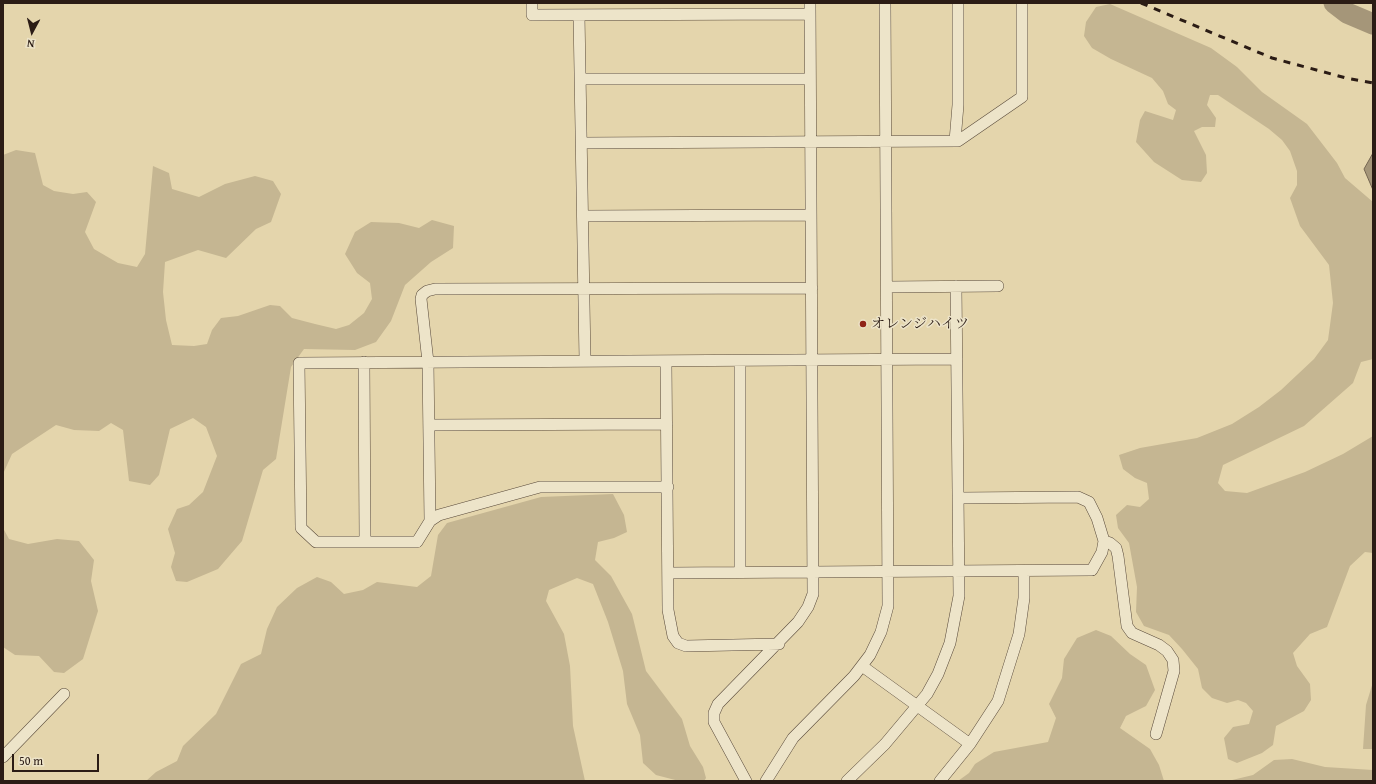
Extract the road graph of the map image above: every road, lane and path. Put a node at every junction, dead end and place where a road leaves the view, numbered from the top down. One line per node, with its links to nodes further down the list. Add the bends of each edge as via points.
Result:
1 (532, 3): 6 (street, via 532,15)
2 (885, 3): 10 (street)
3 (958, 3): 9 (street, via 958,105)
4 (1022, 3): 9 (street, via 1022,97)
5 (810, 9): 6 (street); 8 (street)
6 (579, 15): 7 (street)
7 (581, 79): 8 (street); 11 (street)
8 (810, 79): 12 (street)
9 (955, 141): 10 (street)
10 (886, 142): 12 (street); 17 (street)
11 (582, 143): 12 (street); 14 (street)
12 (811, 143): 13 (street)
13 (811, 215): 14 (street); 19 (street)
14 (583, 216): 18 (street)
15 (956, 286): 16 (street); 17 (street); 21 (street)
16 (998, 286)
17 (888, 287): 20 (street)
18 (584, 288): 19 (street); 22 (street); 26 (street, via 435,288 427,291 421,299)
19 (812, 288): 23 (street)
20 (888, 359): 21 (street); 23 (street); 40 (street)
21 (957, 359): 31 (street)
22 (584, 360): 26 (street); 27 (street)
23 (812, 360): 24 (street); 36 (street)
24 (740, 361): 27 (street); 35 (street)
25 (364, 362): 26 (street); 34 (street); 34 (street, via 300,363 300,528 316,542)
26 (428, 362): 28 (street)
27 (666, 362): 29 (street)
28 (429, 424): 29 (street); 32 (street)
29 (667, 424): 30 (street)
30 (668, 487): 32 (street, via 540,487 454,510); 39 (street)
31 (959, 498): 33 (street, via 1078,497 1089,502); 37 (street)
32 (430, 521): 34 (street, via 417,542)
33 (1104, 541): 38 (street, via 1102,552 1092,570); 45 (street, via 1116,548 1127,626 1132,633 1159,645 1173,660 1174,670)
34 (365, 542)
35 (740, 572): 36 (street); 39 (street)
36 (813, 572): 40 (street); 41 (street, via 812,594 808,607)
37 (959, 572): 38 (street); 40 (street); 44 (street, via 959,596 950,643 938,674)
38 (1024, 572): 46 (street, via 1024,598 1019,634 1010,666 998,701)
39 (669, 573): 41 (street, via 668,610 673,636 678,642 686,646)
40 (890, 573): 42 (street, via 885,619 870,655)
41 (779, 644): 48 (street, via 718,704 714,714 714,722)
42 (862, 666): 44 (street); 49 (street, via 793,738)
43 (64, 694): 47 (street)
44 (917, 706): 46 (street); 50 (street)
45 (1156, 734)
46 (970, 744): 51 (street)
47 (3, 757)
48 (746, 781)
49 (766, 781)
50 (847, 781)
51 (940, 781)

